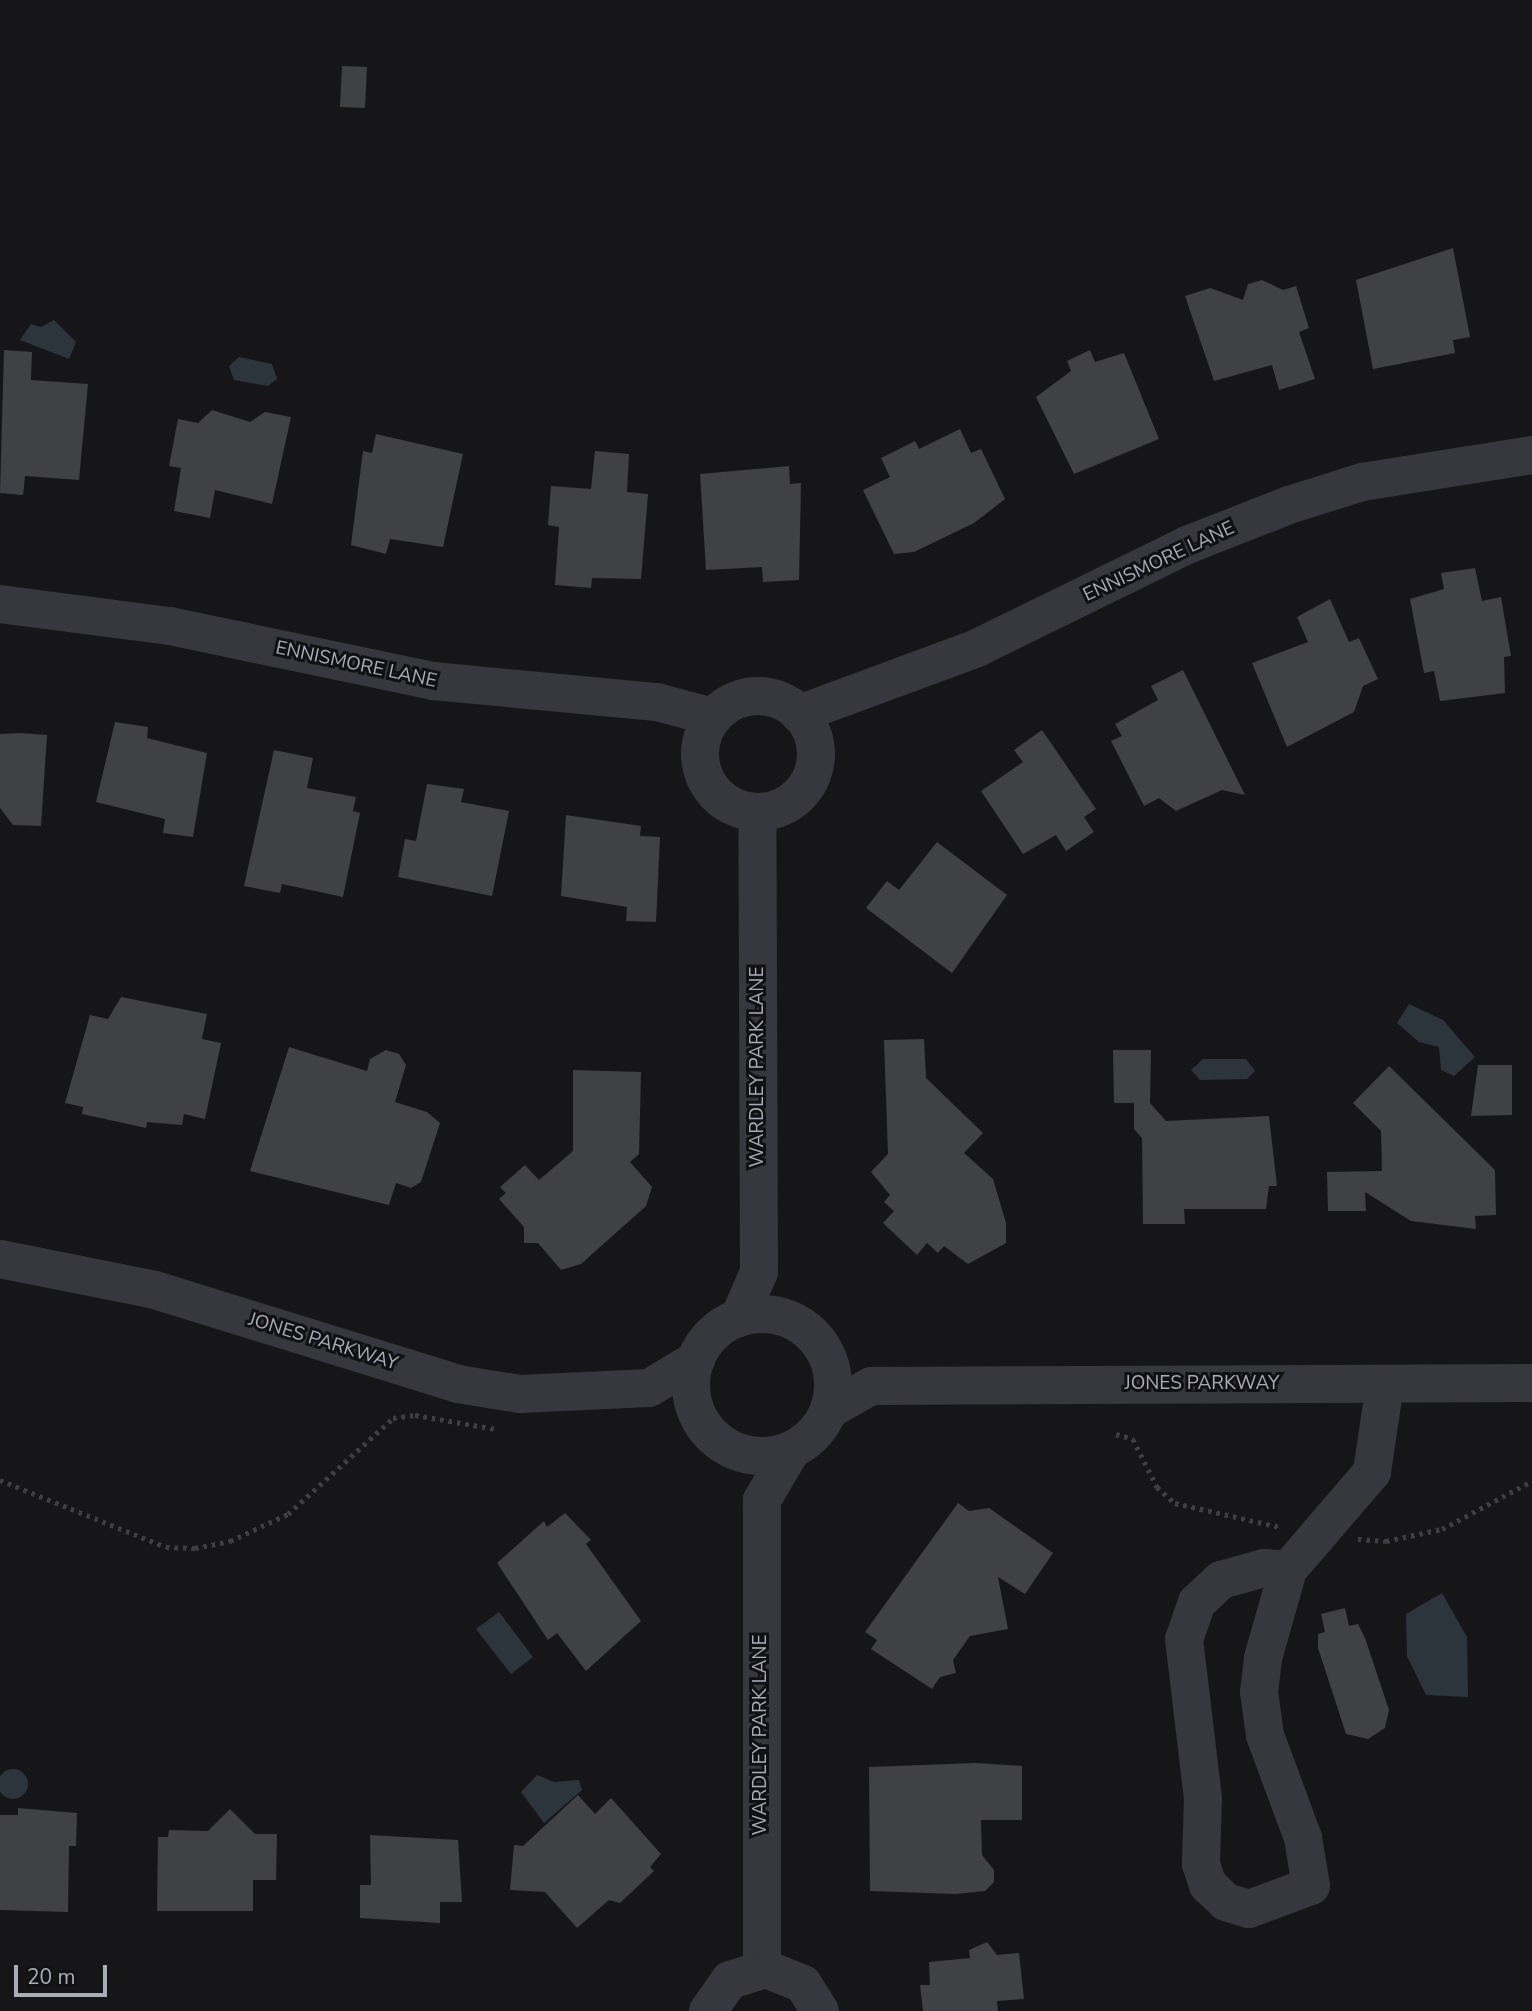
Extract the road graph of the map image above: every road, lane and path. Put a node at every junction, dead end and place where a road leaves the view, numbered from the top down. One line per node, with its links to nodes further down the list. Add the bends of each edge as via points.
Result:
1 (1532, 454): 3 (street, ENNISMORE LANE, via 1374,479 1289,505 1188,545 977,648)
2 (0, 604): 4 (street, ENNISMORE LANE, via 170,626 433,681 657,702)
3 (799, 714): 4 (street, via 758,695 738,699); 5 (street, via 814,738 813,775 789,803)
4 (713, 717): 5 (street, via 701,741 706,780 734,807)
5 (757, 812): 7 (street, WARDLEY PARK LANE)
6 (0, 1259): 15 (street, JONES PARKWAY, via 155,1290 458,1384 520,1394)
7 (759, 1272): 8 (street, WARDLEY PARK LANE); 9 (street)
8 (739, 1318): 9 (street); 11 (street, via 709,1338)
9 (786, 1318): 10 (street, via 815,1338)
10 (826, 1355): 14 (street); 17 (street, via 833,1379)
11 (696, 1360): 15 (street, JONES PARKWAY); 16 (street)
12 (1532, 1383): 13 (street, JONES PARKWAY)
13 (1385, 1384): 14 (street, JONES PARKWAY); 23 (street, via 1367,1483)
14 (872, 1386): 17 (street, JONES PARKWAY)
15 (649, 1388): 16 (street, JONES PARKWAY)
16 (695, 1409): 19 (street, via 714,1438)
17 (829, 1410): 20 (street, via 818,1430)
18 (496, 1429): 21 (path, via 393,1418 288,1514 230,1541 195,1548 166,1547)
19 (734, 1451): 20 (street, via 758,1457); 22 (street, WARDLEY PARK LANE)
20 (791, 1451): 22 (street)
21 (0, 1480)
22 (762, 1500): 24 (street, WARDLEY PARK LANE)
23 (1288, 1570): 23 (street, via 1264,1568 1221,1580 1197,1602 1184,1640 1203,1799 1201,1864 1208,1885 1226,1902 1250,1909 1306,1891 1311,1880 1265,1735 1259,1692 1272,1615)
24 (762, 1970): 25 (street, via 730,1980); 26 (street, via 803,1984)
25 (708, 2011)
26 (820, 2011)

